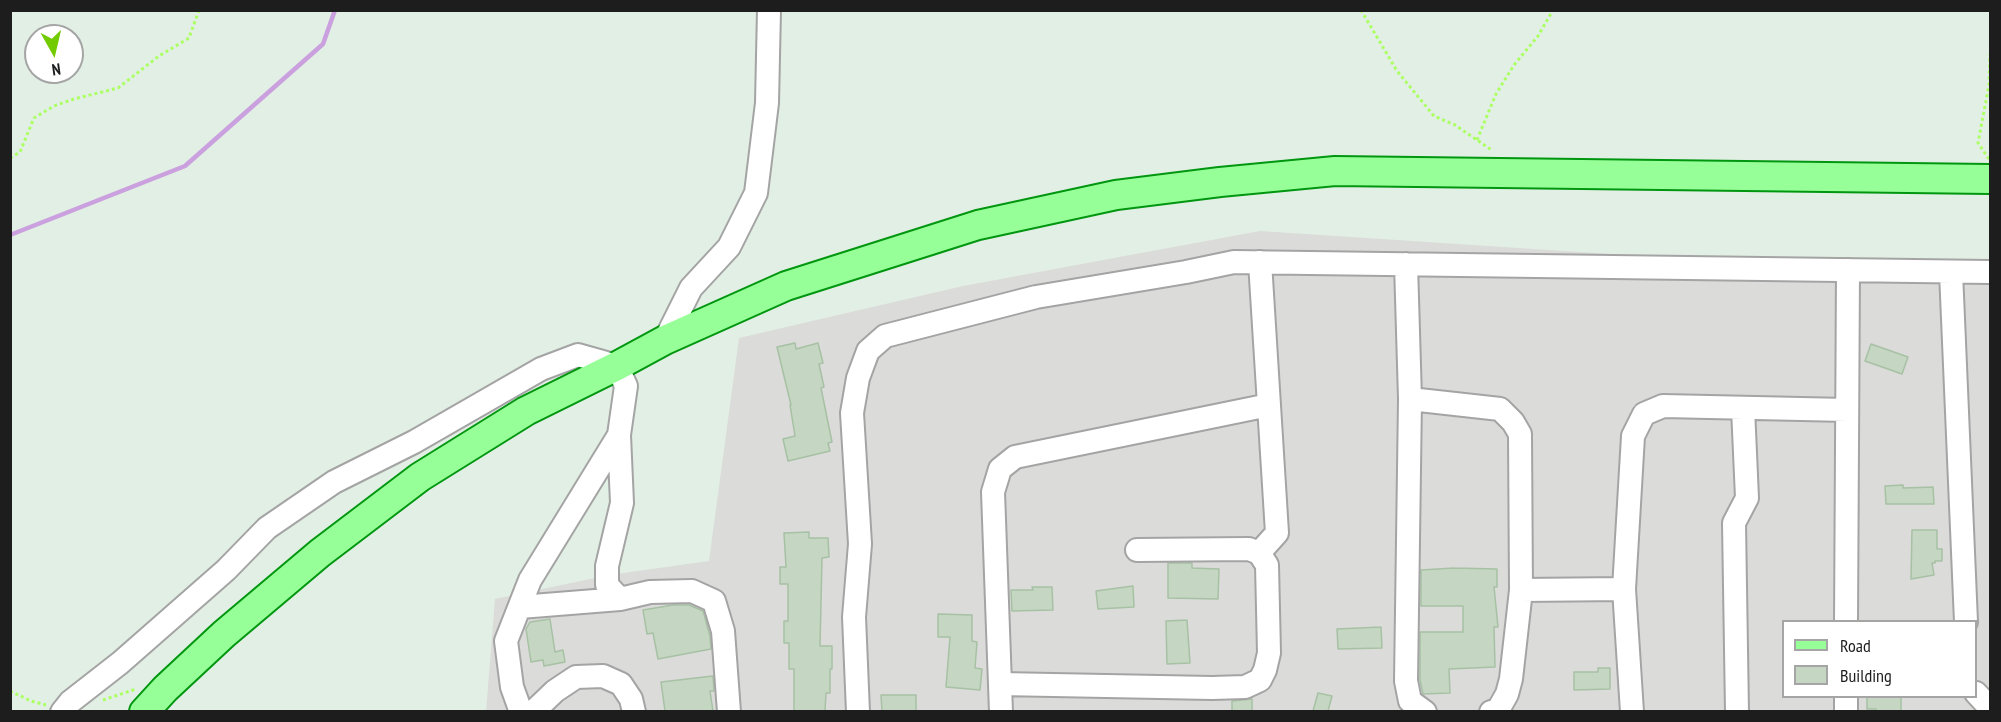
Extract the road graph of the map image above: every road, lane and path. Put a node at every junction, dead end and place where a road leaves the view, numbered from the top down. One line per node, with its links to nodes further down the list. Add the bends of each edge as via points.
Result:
1 (199, 10): 8 (path, via 189,38 118,88 64,103 34,118 20,152)
2 (769, 10): 16 (street, via 767,103 756,193 729,247 691,288)
3 (1361, 10): 6 (path, via 1397,71 1425,106 1434,116)
4 (1553, 10): 6 (path, via 1496,94)
5 (1990, 54): 9 (path, via 1989,85 1978,143)
6 (1477, 140): 7 (path)
7 (1496, 153)
8 (10, 158)
9 (1990, 161)
10 (1990, 179): 16 (main road, via 1335,171 1220,182 1116,195 978,225 786,286)
11 (1260, 262): 12 (street); 19 (street); 40 (street, via 1234,262 1036,297 885,336 868,351 852,413 860,544 854,617)
12 (1406, 264): 13 (street); 18 (street)
13 (1848, 270): 14 (street); 21 (street)
14 (1951, 272): 15 (street); 30 (street)
15 (1990, 272)
16 (665, 340): 17 (main road)
17 (617, 366): 22 (street, via 626,386); 34 (street, via 579,355 542,369 414,442 334,482 267,528 226,570); 35 (main road, via 526,411 420,477 320,553 224,634)
18 (1410, 399): 26 (street, via 1500,409 1520,434); 42 (street, via 1406,681 1410,701)
19 (1269, 405): 24 (street, via 1277,533); 31 (street, via 1015,457 1000,469 993,492)
20 (1743, 408): 21 (street); 25 (street, via 1663,406 1644,414 1633,436); 45 (street, via 1747,498 1734,523)
21 (1847, 410): 29 (street)
22 (619, 435): 27 (street, via 622,503 607,566 607,585); 28 (street, via 530,580)
23 (1137, 550): 24 (street, via 1249,549)
24 (1259, 553): 31 (street, via 1267,565 1269,653 1260,680 1245,687 1212,688)
25 (1624, 589): 26 (street); 44 (street)
26 (1521, 590): 43 (street, via 1511,679 1498,710)
27 (620, 599): 28 (street); 39 (street, via 650,592 692,591 714,601 723,631)
28 (520, 607): 36 (street, via 506,642 512,687)
29 (1846, 620)
30 (1966, 620)
31 (1000, 684): 41 (street)
32 (1977, 694): 33 (street)
33 (1990, 708)
34 (62, 711)
35 (144, 711)
36 (520, 711)
37 (533, 711): 38 (street, via 576,677 603,676 621,684)
38 (634, 711)
39 (729, 711)
40 (858, 711)
41 (1000, 711)
42 (1425, 711)
43 (1491, 711)
44 (1632, 711)
45 (1737, 711)

